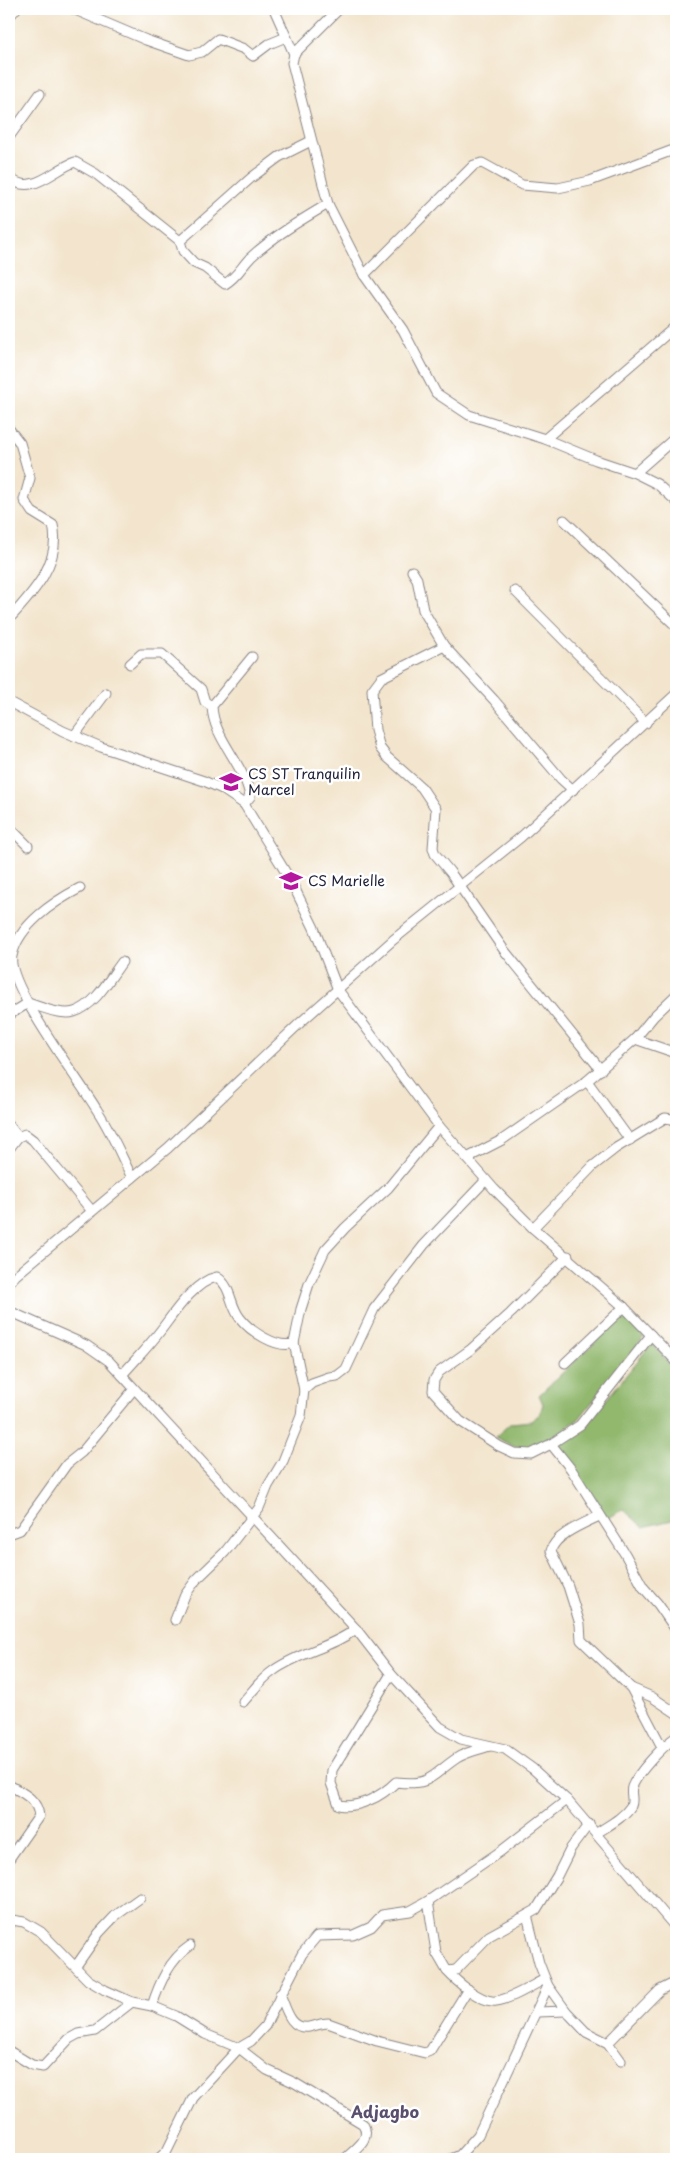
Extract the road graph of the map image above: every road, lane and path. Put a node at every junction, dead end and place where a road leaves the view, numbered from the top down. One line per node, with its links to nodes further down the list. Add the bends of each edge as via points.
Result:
1 (16, 9): 5 (street)
2 (73, 9): 6 (street, via 189,55 202,52 218,39 253,56)
3 (274, 9): 6 (street)
4 (339, 9): 7 (street)
5 (9, 17)
6 (286, 37): 7 (street)
7 (294, 54): 10 (street, via 292,62)
8 (40, 94): 9 (street)
9 (9, 137)
10 (311, 141): 13 (street); 14 (street, via 279,157 251,178)
11 (676, 149): 15 (street, via 590,181 558,188 522,185 482,163 474,165)
12 (9, 178): 14 (street, via 26,186 75,162 96,174)
13 (328, 204): 14 (street, via 288,228 250,258 236,278 224,284 194,263 183,251); 15 (street)
14 (180, 241)
15 (364, 275): 19 (street, via 403,330 436,393 468,415)
16 (676, 326): 19 (street)
17 (9, 429): 25 (street, via 20,443 30,478 24,500 32,512 53,525 55,535 54,551 47,569)
18 (676, 437): 20 (street)
19 (545, 440): 20 (street)
20 (635, 473): 21 (street, via 657,484)
21 (676, 501)
22 (564, 520): 26 (street)
23 (412, 571): 27 (street, via 417,580 422,610)
24 (516, 591): 34 (street)
25 (9, 619)
26 (676, 626)
27 (444, 646): 36 (street); 40 (street, via 380,678 372,690 380,748 430,797 436,809 435,854)
28 (252, 657): 33 (street)
29 (130, 664): 33 (street, via 141,654 162,654 200,689 206,702)
30 (106, 693): 35 (street)
31 (676, 694): 34 (street)
32 (9, 702): 35 (street)
33 (212, 706): 37 (street, via 212,716 248,783 250,797)
34 (646, 723): 36 (street)
35 (74, 736): 37 (street, via 204,781)
36 (573, 790): 40 (street)
37 (244, 804): 43 (street, via 292,881)
38 (9, 827): 39 (street)
39 (28, 846)
40 (460, 887): 43 (street, via 393,940); 49 (street, via 504,950)
41 (80, 888): 45 (street, via 36,918 19,938 12,957 16,978)
42 (122, 962): 45 (street, via 92,1001 74,1013)
43 (338, 990): 53 (street); 58 (street)
44 (676, 995): 47 (street)
45 (28, 1004): 46 (street); 58 (street, via 99,1112)
46 (9, 1015)
47 (635, 1040): 48 (street); 49 (street)
48 (676, 1053)
49 (601, 1070): 50 (street)
50 (587, 1081): 55 (street); 57 (street, via 502,1140)
51 (676, 1124): 55 (street, via 665,1118)
52 (9, 1125): 54 (street)
53 (439, 1126): 57 (street); 69 (street, via 388,1188 325,1250 309,1284)
54 (18, 1138): 56 (street); 60 (street, via 25,1134 43,1149)
55 (630, 1140): 61 (street, via 593,1166)
56 (9, 1149)
57 (468, 1158): 59 (street)
58 (132, 1178): 60 (street)
59 (486, 1180): 61 (street); 74 (street, via 424,1245 374,1309 346,1369 337,1376 312,1383)
60 (92, 1211): 64 (street)
61 (533, 1228): 62 (street)
62 (568, 1256): 66 (street); 75 (street, via 470,1350 439,1372 433,1391 460,1422 498,1446 531,1454)
63 (9, 1268): 64 (street)
64 (16, 1275): 65 (street)
65 (9, 1284)
66 (624, 1307): 68 (street); 71 (street)
67 (9, 1311): 72 (street, via 86,1345)
68 (651, 1335): 70 (street); 75 (street, via 580,1425)
69 (294, 1343): 72 (street, via 282,1344 257,1332 240,1318 228,1287 217,1277 209,1279 184,1300); 74 (street)
70 (676, 1361)
71 (565, 1363)
72 (122, 1375): 73 (street)
73 (134, 1389): 77 (street); 78 (street, via 82,1452 67,1464 20,1530)
74 (304, 1390): 77 (street, via 301,1416 283,1461)
75 (551, 1444): 76 (street, via 571,1469)
76 (599, 1516): 81 (street, via 626,1554 642,1587); 83 (street, via 557,1540 551,1551 568,1586 580,1624 581,1640)
77 (252, 1519): 79 (street, via 196,1580 185,1595); 80 (street)
78 (9, 1534)
79 (175, 1620)
80 (356, 1629): 82 (street); 84 (street, via 334,1644 316,1649 272,1672)
81 (676, 1630)
82 (391, 1674): 87 (street, via 440,1727 461,1739); 87 (street, via 332,1770 331,1783 339,1805 367,1800 386,1792 396,1782 414,1784 432,1779 458,1756)
83 (632, 1688): 85 (street); 88 (street)
84 (243, 1702)
85 (676, 1713)
86 (676, 1737): 88 (street)
87 (490, 1746): 90 (street, via 505,1749)
88 (662, 1747): 92 (street, via 635,1780 630,1807)
89 (9, 1785): 93 (street, via 34,1801 39,1816)
90 (567, 1800): 91 (street); 95 (street)
91 (589, 1824): 92 (street); 96 (street, via 571,1848 541,1903)
92 (597, 1834): 98 (street)
93 (9, 1858)
94 (140, 1898): 100 (street, via 115,1916 99,1933)
95 (428, 1901): 101 (street, via 436,1952); 105 (street, via 410,1911 382,1915 371,1927 353,1935 316,1936)
96 (527, 1915): 101 (street, via 489,1936 456,1970); 103 (street)
97 (9, 1924): 100 (street, via 12,1920 24,1922 41,1932)
98 (676, 1928)
99 (190, 1946): 107 (street, via 160,1983)
100 (76, 1966): 106 (street, via 88,1980)
101 (447, 1971): 104 (street)
102 (676, 1982): 110 (street, via 660,1990)
103 (547, 1983): 104 (street, via 494,2002); 108 (street); 109 (street)
104 (468, 1989): 105 (street, via 430,2051 425,2053 328,2023 297,2026 291,2021)
105 (280, 1994): 111 (street, via 265,2026)
106 (132, 2002): 107 (street); 112 (street, via 95,2031 69,2039 44,2067 32,2065)
107 (152, 2006): 111 (street)
108 (566, 2011): 109 (street); 110 (street, via 586,2032)
109 (537, 2012): 116 (street, via 478,2135 460,2155)
110 (608, 2043): 113 (street)
111 (239, 2048): 114 (street, via 193,2098 167,2151); 115 (street, via 267,2070 363,2124 365,2140)
112 (9, 2051)
113 (621, 2061)
114 (158, 2159)
115 (345, 2159)
116 (451, 2159)

